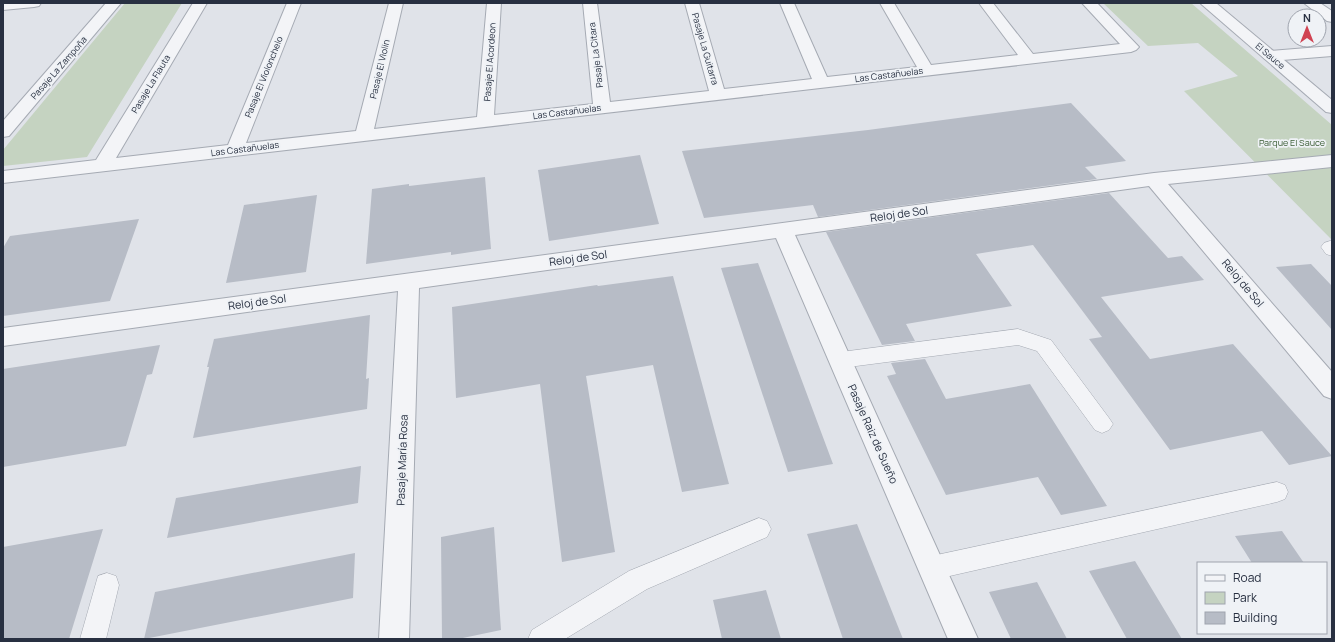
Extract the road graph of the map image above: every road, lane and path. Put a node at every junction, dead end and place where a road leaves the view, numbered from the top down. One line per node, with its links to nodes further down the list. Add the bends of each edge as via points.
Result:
1 (34, 3): 15 (street)
2 (114, 3): 27 (street, Pasaje La Zampoña)
3 (200, 3): 31 (street, Pasaje La Flauta)
4 (294, 3): 29 (street, Pasaje El Violonchelo)
5 (396, 3): 28 (street, Pasaje El Violin)
6 (494, 3): 26 (street, Pasaje El Acordeon)
7 (590, 3): 24 (street, Pasaje La Citara)
8 (692, 3): 23 (street, Pasaje La Guitarra)
9 (788, 3): 22 (street)
10 (887, 3): 21 (street)
11 (986, 3): 20 (street)
12 (1089, 3): 20 (street, Las Castañuelas, via 1131,47)
13 (1207, 3): 19 (street, El Sauce)
14 (1311, 3): 17 (street)
15 (10, 5): 16 (street)
16 (3, 17)
17 (1332, 18)
18 (1332, 51): 19 (street)
19 (1270, 56): 25 (street, El Sauce)
20 (1028, 59): 21 (street, Las Castañuelas)
21 (927, 71): 22 (street, Las Castañuelas)
22 (822, 83): 23 (street, Las Castañuelas)
23 (718, 95): 24 (street, Las Castañuelas)
24 (602, 108): 26 (street, Las Castañuelas)
25 (1332, 108)
26 (485, 122): 28 (street, Las Castañuelas)
27 (3, 132)
28 (364, 135): 29 (street, Las Castañuelas)
29 (235, 150): 31 (street, Las Castañuelas)
30 (1332, 161): 33 (street, Reloj de Sol)
31 (102, 166): 32 (street, Las Castañuelas)
32 (3, 177)
33 (1154, 179): 34 (street, Reloj de Sol); 38 (street, Reloj de Sol)
34 (783, 230): 35 (street, Reloj de Sol); 37 (street, Pasaje Raiz de Sueño)
35 (409, 281): 36 (street, Reloj de Sol); 45 (street, Pasaje María Rosa)
36 (3, 337)
37 (841, 360): 39 (lane, via 1018,337 1044,345); 42 (street, Pasaje Raiz de Sueño)
38 (1332, 388)
39 (1102, 424)
40 (1277, 492): 42 (lane)
41 (759, 529): 46 (lane, via 638,580)
42 (932, 568): 47 (street, Pasaje Raiz de Sueño)
43 (107, 585): 44 (lane)
44 (93, 639)
45 (394, 639)
46 (541, 639)
47 (963, 639)

